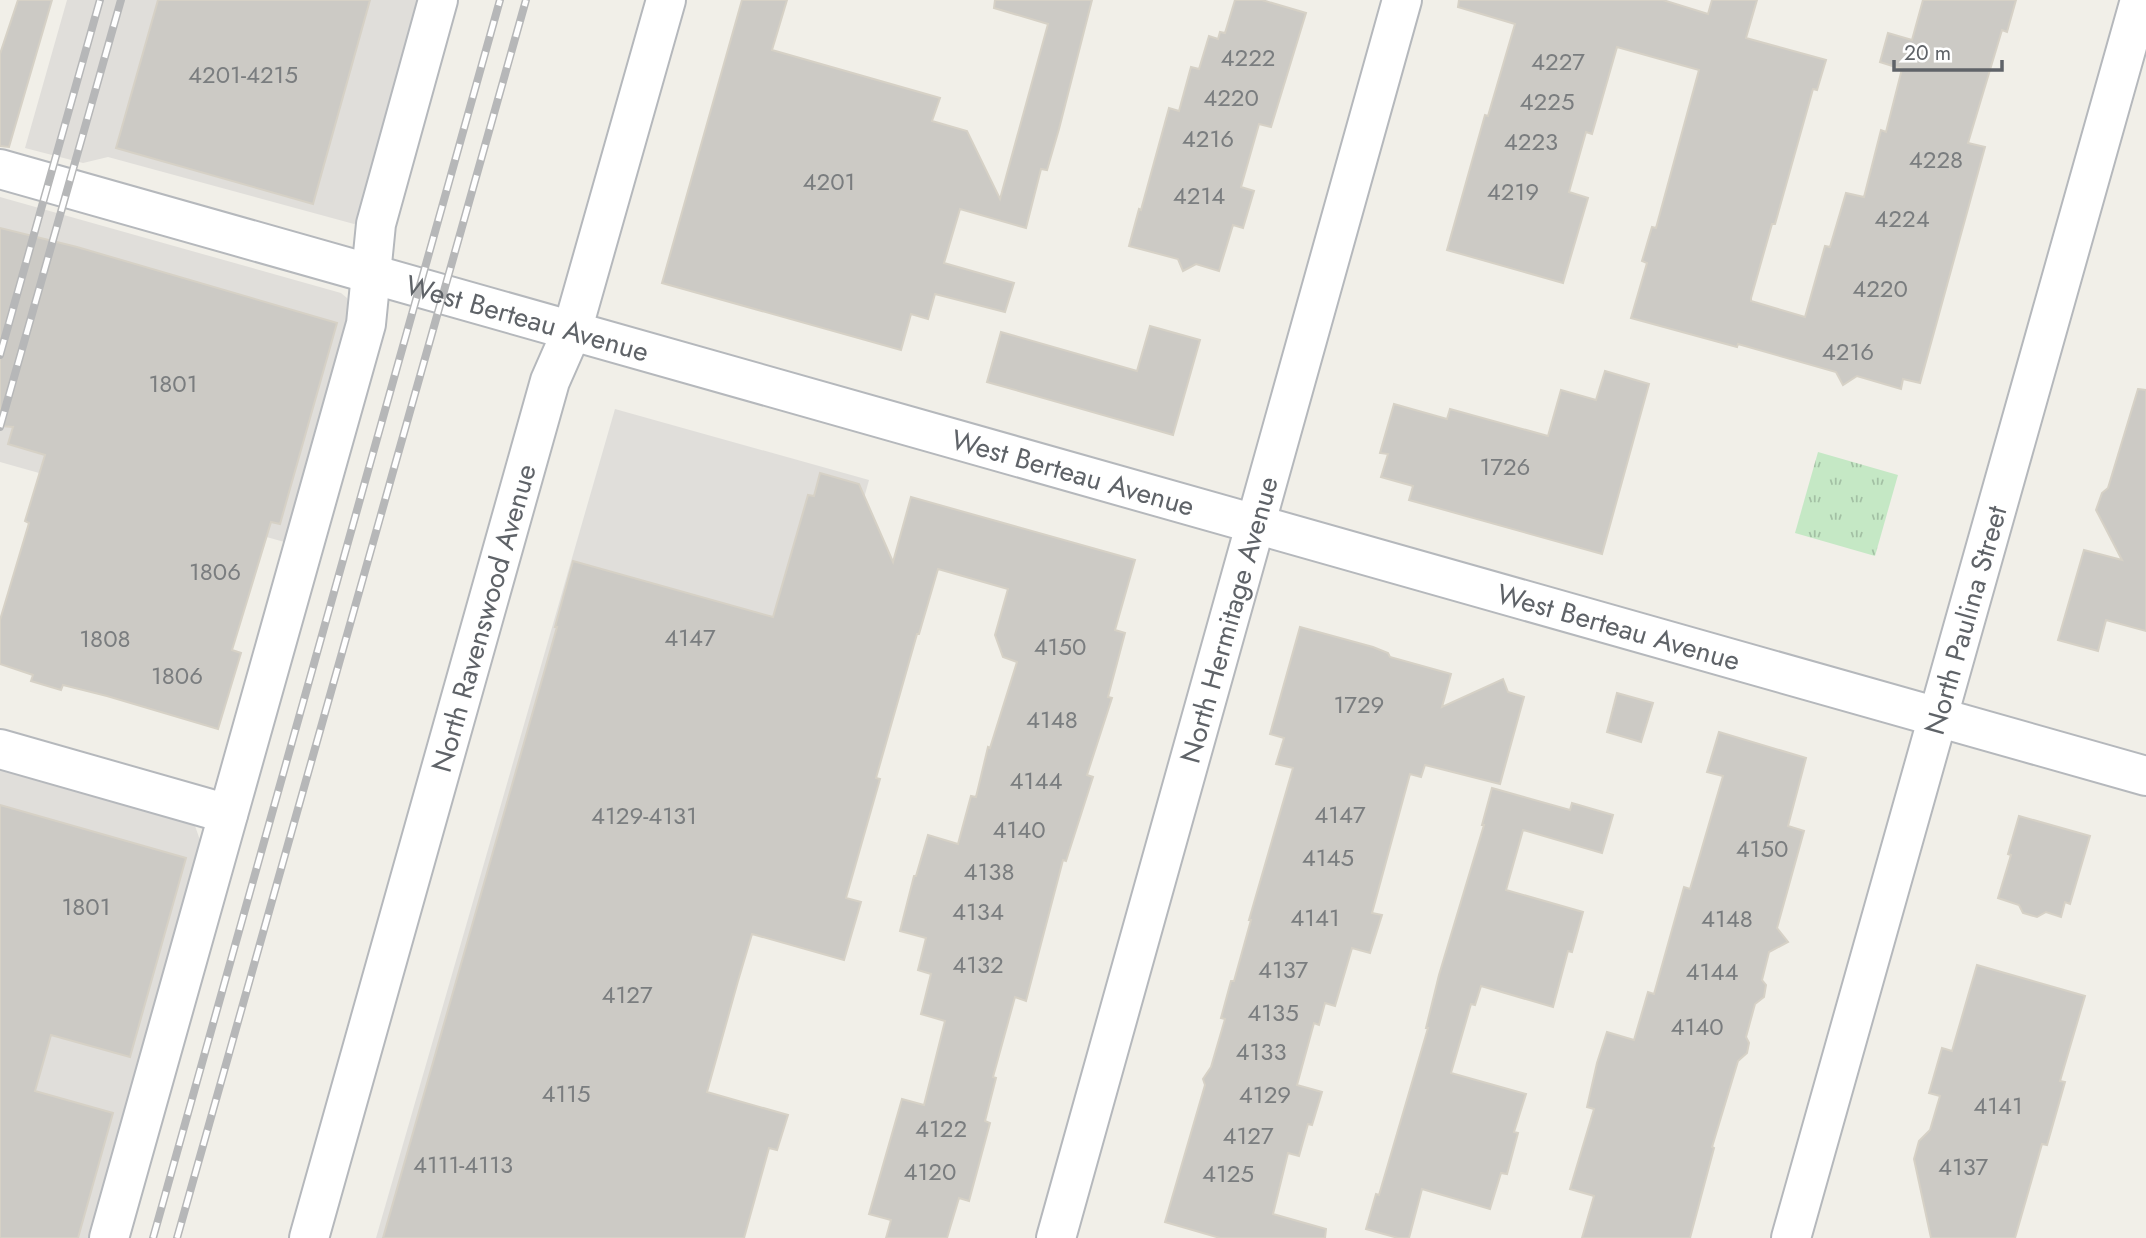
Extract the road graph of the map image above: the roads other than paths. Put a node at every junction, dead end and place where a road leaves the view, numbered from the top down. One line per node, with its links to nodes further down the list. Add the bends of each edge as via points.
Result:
1 (438, 0): 6 (street, via 376,224)
2 (666, 0): 7 (street, North Ravenswood Avenue)
3 (1402, 0): 8 (street, North Hermitage Avenue)
4 (2140, 0): 9 (street, North Paulina Street)
5 (0, 169): 6 (street, West Berteau Avenue)
6 (371, 275): 7 (street, West Berteau Avenue); 12 (street, via 366,324)
7 (572, 331): 8 (street, West Berteau Avenue); 14 (street, North Ravenswood Avenue, via 550,381)
8 (1256, 524): 9 (street, West Berteau Avenue); 15 (street, North Hermitage Avenue)
9 (1938, 717): 11 (street, West Berteau Avenue); 16 (street, North Paulina Street)
10 (0, 749): 12 (street)
11 (2146, 776)
12 (228, 814): 13 (street)
13 (109, 1238)
14 (309, 1238)
15 (1056, 1238)
16 (1791, 1238)

